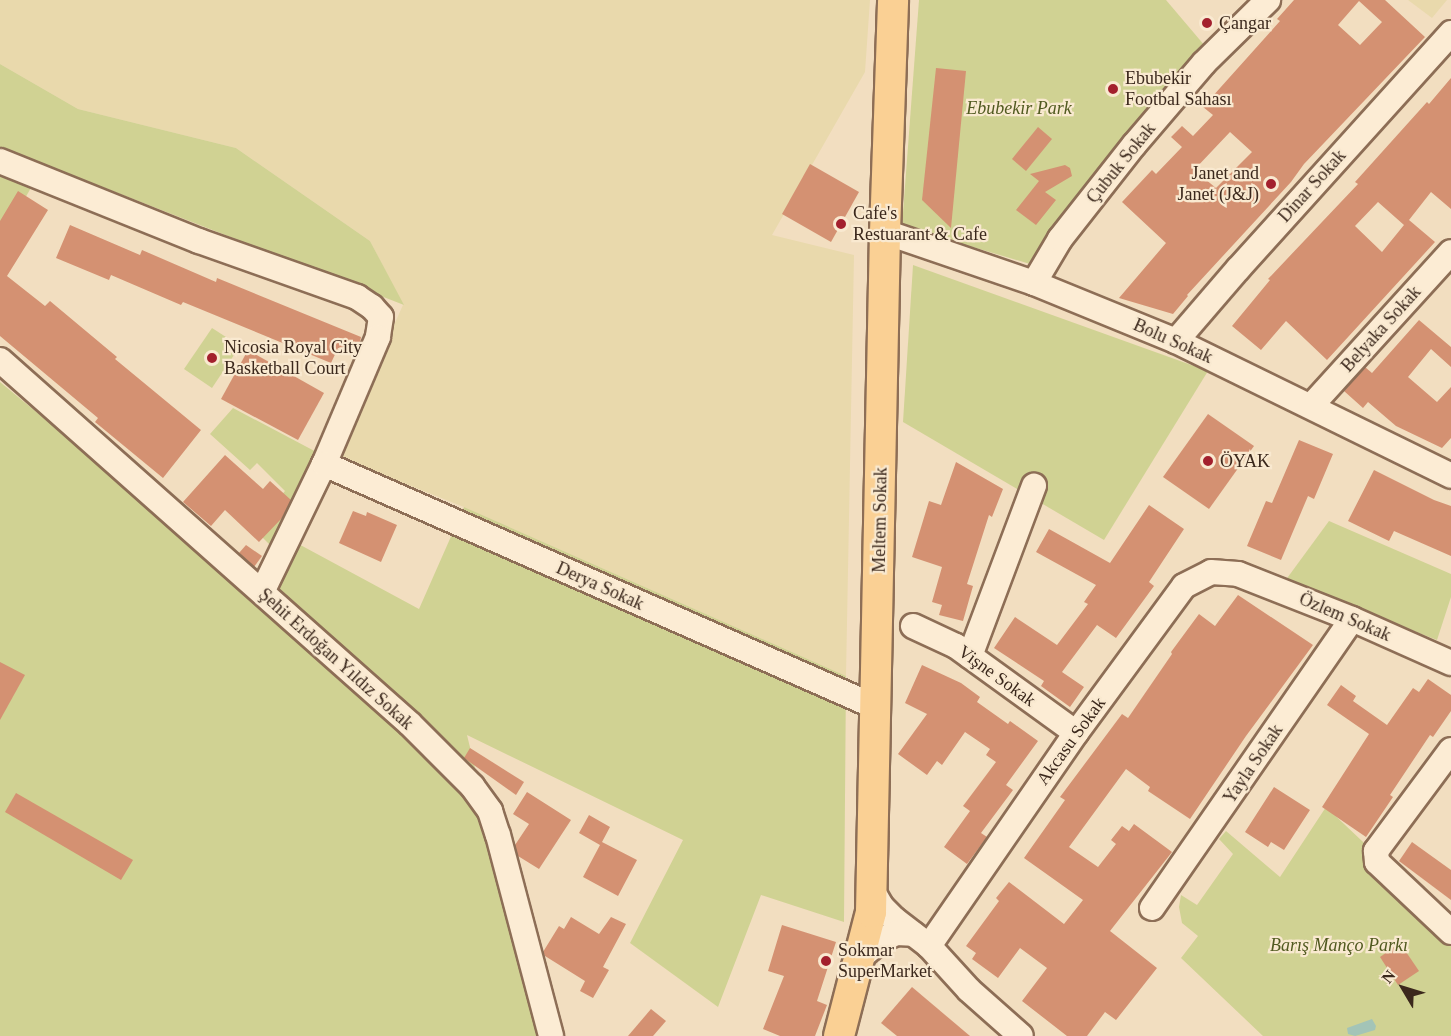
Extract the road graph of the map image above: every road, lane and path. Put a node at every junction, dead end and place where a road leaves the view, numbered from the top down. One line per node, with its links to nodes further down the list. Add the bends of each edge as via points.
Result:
1 (893, 0): 5 (main road, Meltem Sokak)
2 (1268, 0): 7 (street, Çubuk Sokak, via 1204,63 1134,146 1060,239)
3 (1451, 33): 8 (street, Dinar Sokak)
4 (0, 161): 11 (street, via 199,241 357,297 372,307 381,317 378,337)
5 (885, 232): 7 (street, Bolu Sokak); 20 (main road, Meltem Sokak)
6 (1451, 252): 10 (street, Belyaka Sokak)
7 (1034, 283): 8 (street, Bolu Sokak)
8 (1176, 341): 10 (street, Bolu Sokak)
9 (0, 360): 15 (street, Şehit Erdoğan Yıldız Sokak)
10 (1311, 406): 12 (street, Bolu Sokak)
11 (324, 464): 15 (street); 20 (street, Derya Sokak)
12 (1449, 473)
13 (1034, 486): 18 (street)
14 (1238, 574): 16 (street, Özlem Sokak); 21 (street, Akcasu Sokak, via 1211,572 1184,586)
15 (262, 592): 28 (street, Şehit Erdoğan Yıldız Sokak, via 410,724 472,786 489,811)
16 (1352, 619): 19 (street, Özlem Sokak); 24 (street, Yayla Sokak)
17 (913, 626): 18 (street, Vişne Sokak)
18 (970, 656): 21 (street, Vişne Sokak)
19 (1451, 663)
20 (876, 707): 23 (main road, Meltem Sokak)
21 (1076, 733): 26 (street, Akcasu Sokak)
22 (1451, 750): 25 (street, via 1376,851 1377,862)
23 (872, 890): 26 (street, via 882,907); 27 (main road, Meltem Sokak)
24 (1152, 908)
25 (1451, 932)
26 (921, 940): 27 (street, via 896,933); 30 (street)
27 (862, 956): 29 (main road, Meltem Sokak)
28 (551, 1036)
29 (839, 1036)
30 (1021, 1036)

